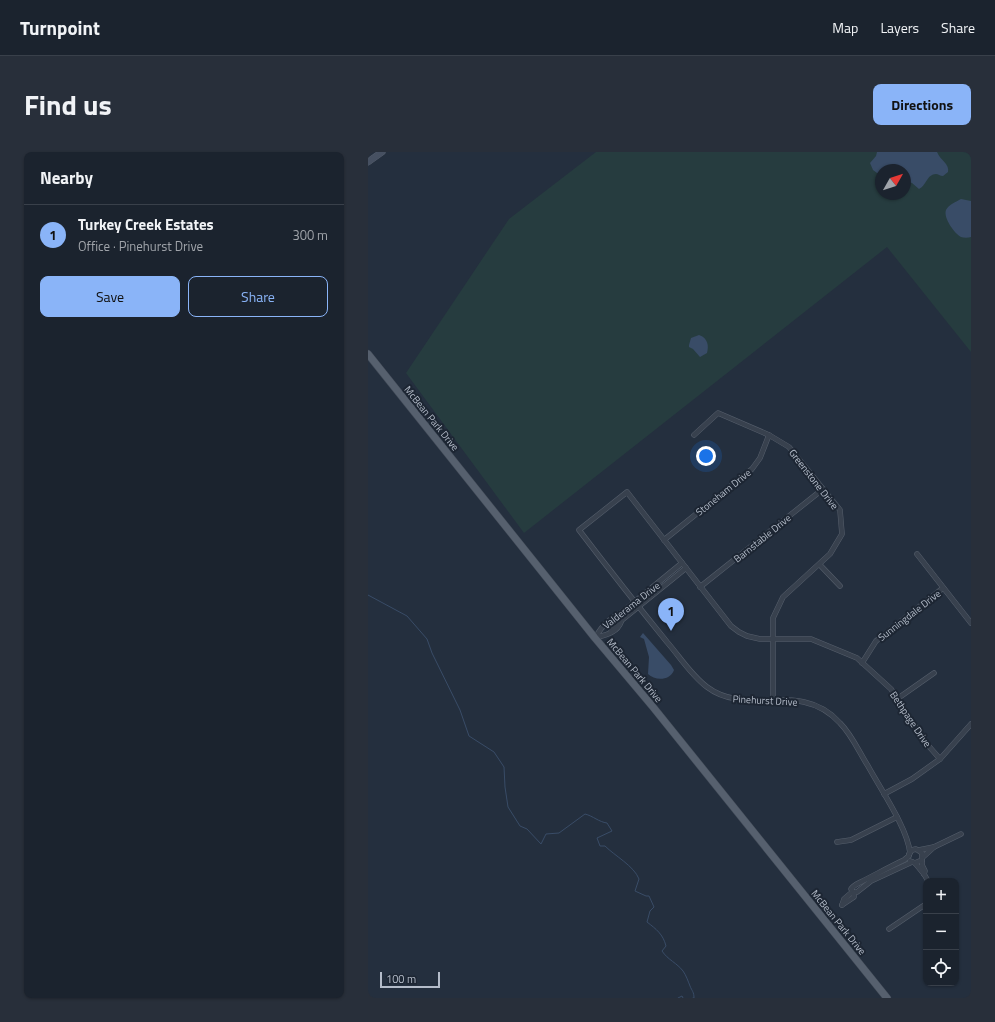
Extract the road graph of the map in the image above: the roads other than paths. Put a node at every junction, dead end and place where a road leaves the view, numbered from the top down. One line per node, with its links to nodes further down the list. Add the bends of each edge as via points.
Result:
1 (382, 152): 2 (main road)
2 (368, 162)
3 (368, 354): 19 (main road, McBean Park Drive)
4 (694, 435): 5 (street, Greenstone Drive, via 718,413)
5 (769, 435): 6 (street, Greenstone Drive, via 789,447); 7 (street, Stoneham Drive, via 760,458 752,469)
6 (823, 489): 10 (street, Greenstone Drive, via 840,510 842,534); 13 (street, Barnstable Drive)
7 (664, 540): 9 (street, Bethpage Drive); 15 (street, Pinehurst Drive, via 627,492 579,530)
8 (917, 554): 14 (street)
9 (682, 563): 11 (street, Bethpage Drive); 15 (street, Valderama Drive)
10 (820, 565): 12 (street); 20 (street, Greenstone Drive, via 783,597 773,618)
11 (686, 568): 13 (street, Bethpage Drive); 15 (street, Valderama Drive)
12 (840, 586)
13 (700, 587): 20 (street, Bethpage Drive, via 731,626 739,632 747,636)
14 (943, 588): 18 (street); 21 (street, Sunningdale Drive, via 876,640)
15 (636, 605): 16 (street, Valderama Drive); 17 (street, Valderama Drive); 24 (street, Pinehurst Drive, via 708,688 734,699)
16 (617, 616): 17 (street); 19 (street, Valderama Drive, via 602,625)
17 (621, 620): 19 (street, Valderama Drive, via 619,627)
18 (971, 623)
19 (595, 638): 43 (main road, McBean Park Drive)
20 (773, 640): 21 (street, Bethpage Drive, via 811,640 857,658); 24 (street, Greenstone Drive)
21 (862, 663): 23 (street, Bethpage Drive, via 891,689)
22 (934, 673): 23 (street)
23 (897, 699): 26 (street, Bethpage Drive, via 926,743)
24 (773, 700): 27 (street, Pinehurst Drive, via 805,702 821,708 835,718 846,730)
25 (971, 724): 26 (street)
26 (940, 759): 27 (street, via 912,779)
27 (884, 794): 28 (street, Pinehurst Drive)
28 (897, 817): 30 (street, Pinehurst Drive); 31 (street, via 851,840)
29 (961, 834): 32 (street)
30 (907, 839): 33 (street, Pinehurst Drive); 34 (street, Pinehurst Drive)
31 (837, 842)
32 (934, 847): 33 (street); 35 (street)
33 (918, 850): 34 (street); 35 (street, Pinehurst Drive)
34 (909, 854): 36 (street, Pinehurst Drive); 39 (street, via 904,860 857,883 851,889)
35 (922, 858): 36 (street); 37 (street)
36 (914, 863): 37 (street, Pinehurst Drive); 39 (street, via 871,881)
37 (924, 874): 38 (street, Pinehurst Drive)
38 (926, 878)
39 (854, 893): 40 (street, via 851,899)
40 (842, 905)
41 (923, 906): 42 (street)
42 (889, 929)
43 (887, 998)

